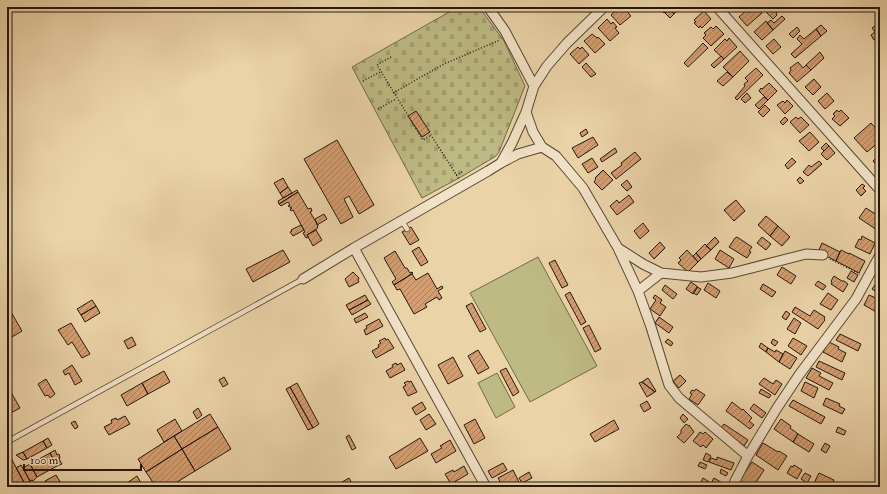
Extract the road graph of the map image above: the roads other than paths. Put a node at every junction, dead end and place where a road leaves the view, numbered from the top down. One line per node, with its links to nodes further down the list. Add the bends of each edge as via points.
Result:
1 (488, 7): 4 (street, via 508,36)
2 (604, 7): 4 (street, via 567,43)
3 (717, 7): 8 (street)
4 (534, 86): 5 (street)
5 (526, 112): 6 (street); 7 (street)
6 (542, 147): 7 (street, via 518,154); 12 (street, via 556,156 583,188)
7 (501, 163): 9 (street)
8 (880, 190)
9 (402, 221): 10 (lane); 11 (street)
10 (407, 229)
11 (354, 248): 16 (street); 20 (street)
12 (618, 248): 15 (street); 17 (street)
13 (823, 255): 15 (street, via 806,254 732,273 701,277)
14 (880, 255): 19 (street, via 856,299 799,375)
15 (661, 273): 17 (street)
16 (303, 279): 18 (lane)
17 (638, 292): 19 (street, via 669,385 679,398)
18 (7, 442)
19 (748, 456): 21 (street)
20 (486, 487)
21 (733, 487)

